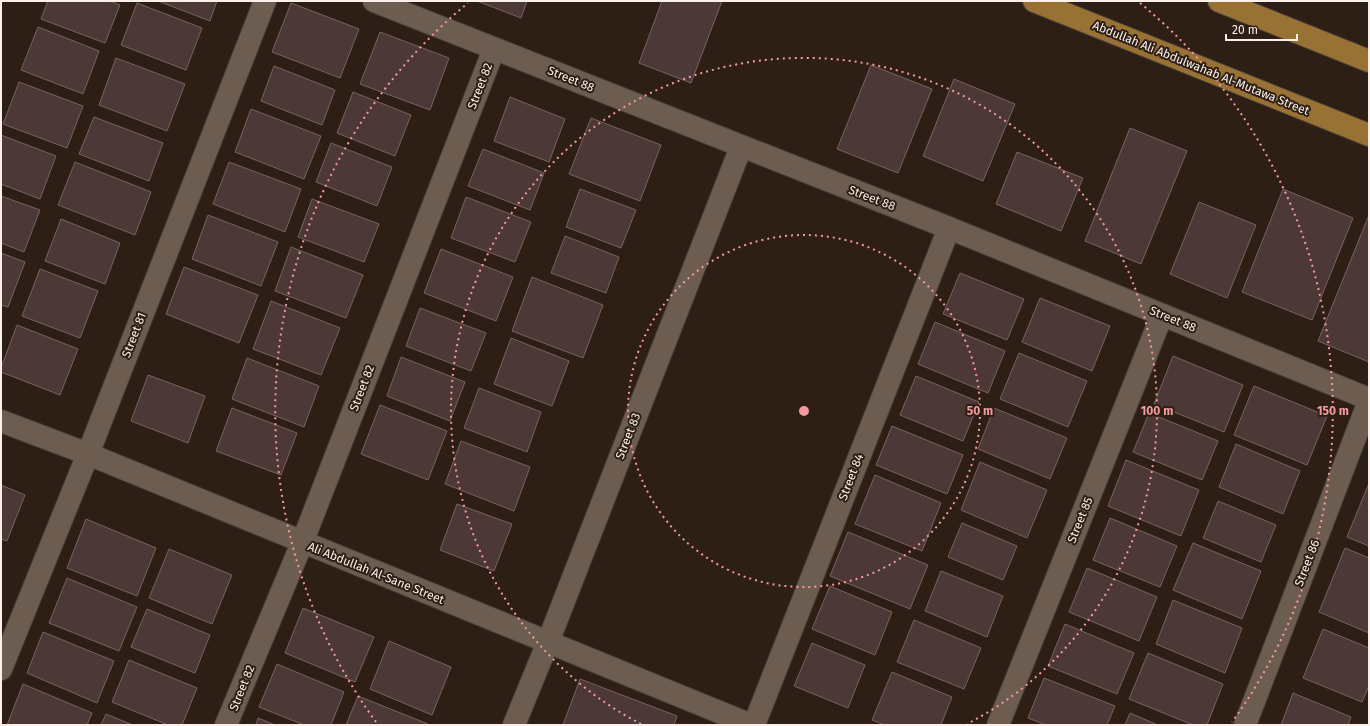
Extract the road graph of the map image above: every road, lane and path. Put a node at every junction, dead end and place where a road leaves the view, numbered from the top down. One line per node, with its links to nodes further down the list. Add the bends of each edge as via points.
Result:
1 (265, 1): 13 (street, Street 81)
2 (374, 1): 5 (street, Street 88)
3 (1034, 1): 7 (main road, Abdullah Ali Abdulwahab Al-Mutawa Street)
4 (1219, 1): 6 (main road)
5 (494, 49): 8 (street, Street 88); 14 (street, Street 82)
6 (1369, 61)
7 (1369, 135)
8 (741, 147): 9 (street, Street 88); 15 (street, Street 83)
9 (949, 228): 10 (street, Street 88); 19 (street, Street 84)
10 (1162, 315): 11 (street, Street 88); 20 (street, Street 85)
11 (1369, 400): 21 (street, Street 86)
12 (1, 421): 13 (street, Ali Abdullah Al-Sane Street)
13 (88, 454): 14 (street, Ali Abdullah Al-Sane Street); 16 (street, Street 81)
14 (302, 542): 15 (street, Ali Abdullah Al-Sane Street); 17 (street, Street 82)
15 (548, 642): 18 (street, Street 83); 19 (street, Ali Abdullah Al-Sane Street)
16 (1, 669)
17 (226, 725)
18 (514, 725)
19 (752, 725)
20 (998, 725)
21 (1245, 725)

